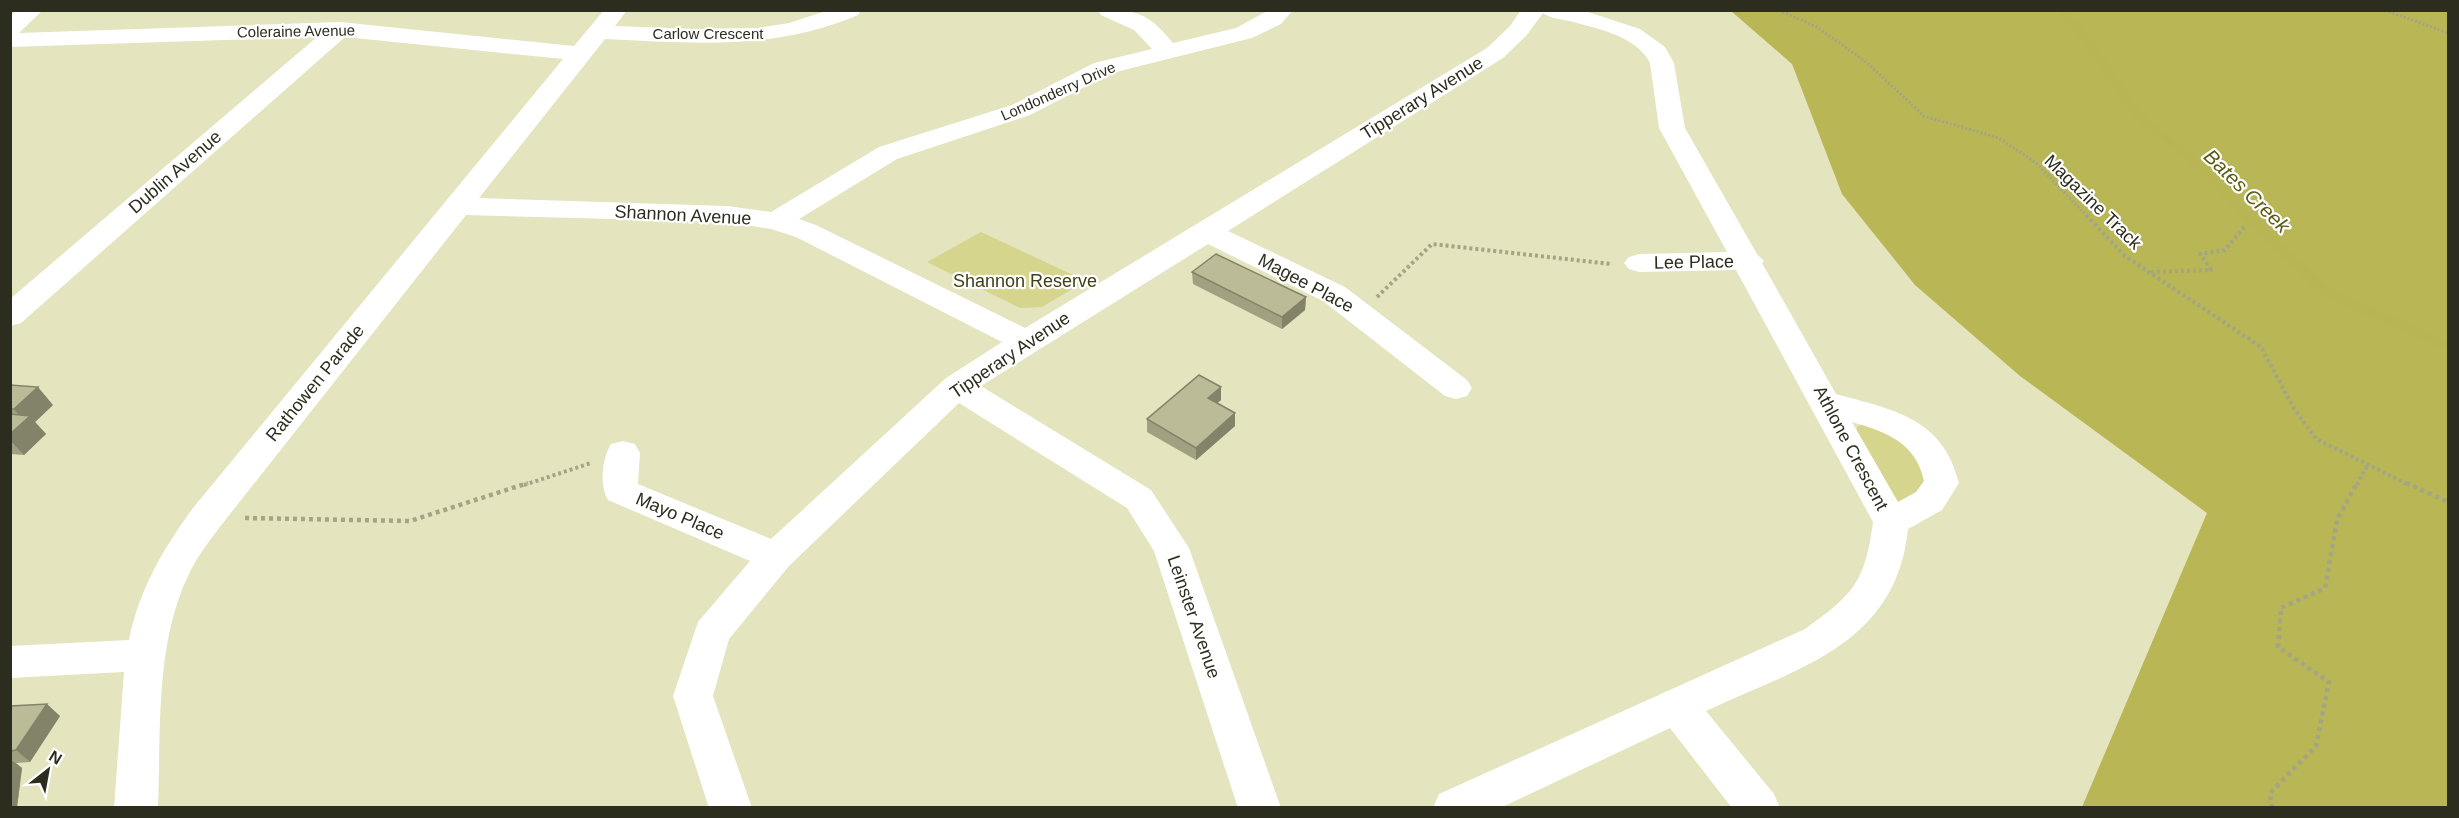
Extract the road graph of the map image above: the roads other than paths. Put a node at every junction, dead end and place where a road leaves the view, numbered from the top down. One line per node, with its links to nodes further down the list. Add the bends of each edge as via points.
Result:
1 (32, 10): 9 (street)
2 (283, 10): 11 (street)
3 (616, 10): 12 (street, Rathowen Parade)
4 (850, 10): 12 (street, Carlow Crescent, via 811,25 743,36)
5 (1109, 10): 14 (street, via 1147,27)
6 (1282, 10): 14 (street, Londonderry Drive, via 1273,19 1244,33)
7 (1533, 10): 18 (street, Tipperary Avenue, via 1495,53)
8 (1552, 10): 19 (street, Athlone Crescent, via 1601,21 1640,37 1662,60 1665,106 1672,128)
9 (10, 28)
10 (340, 28): 11 (street, Coleraine Avenue); 15 (street, Coleraine Avenue); 21 (street, Dublin Avenue)
11 (265, 30): 13 (street, Coleraine Avenue)
12 (598, 32): 15 (street, Rathowen Parade)
13 (10, 40)
14 (1167, 51): 17 (street, Londonderry Drive, via 1103,68 1021,110 888,153)
15 (580, 54): 16 (street, Rathowen Parade)
16 (457, 207): 17 (street, Shannon Avenue, via 727,214); 29 (street, Rathowen Parade, via 206,518 175,562 164,585)
17 (776, 221): 22 (street, Shannon Avenue, via 806,231)
18 (1207, 232): 22 (street, Tipperary Avenue); 24 (street, Magee Place, via 1334,294)
19 (1749, 261): 20 (street, Lee Place); 25 (street, Athlone Crescent)
20 (1639, 263)
21 (10, 316)
22 (1026, 340): 23 (street, Tipperary Avenue)
23 (957, 386): 28 (street, Tipperary Avenue); 34 (street, Leinster Avenue, via 1139,499 1171,548)
24 (1456, 388)
25 (1827, 403): 27 (street, Athlone Crescent); 27 (street, via 1875,417 1915,435 1936,460 1941,483 1929,501)
26 (623, 453): 28 (street, Mayo Place, via 620,491)
27 (1891, 522): 31 (street, Athlone Crescent, via 1888,554 1878,586 1857,614 1819,640)
28 (776, 556): 33 (street, Tipperary Avenue, via 711,633 693,696)
29 (146, 655): 30 (street); 32 (street, Rathowen Parade)
30 (10, 662)
31 (1677, 706): 35 (street, Athlone Crescent); 36 (street)
32 (136, 807)
33 (730, 807)
34 (1260, 807)
35 (1454, 807)
36 (1759, 807)

